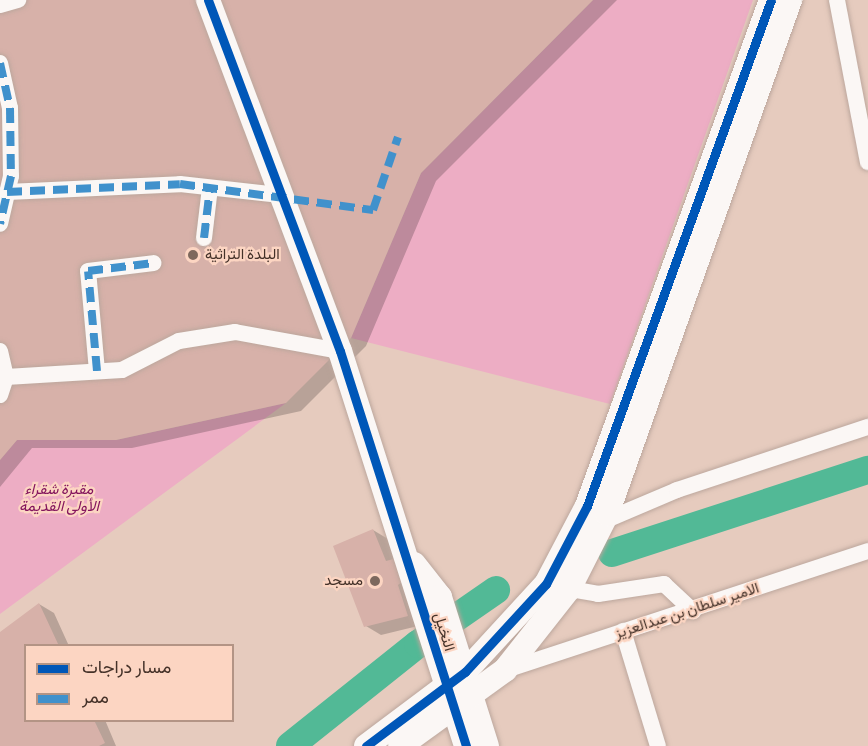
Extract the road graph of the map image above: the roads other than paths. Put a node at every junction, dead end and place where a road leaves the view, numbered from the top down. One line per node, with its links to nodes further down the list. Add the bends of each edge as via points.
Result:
1 (18, 0): 6 (street)
2 (208, 0): 11 (street)
3 (771, 0): 24 (street)
4 (790, 0): 21 (street)
5 (837, 0): 8 (street)
6 (0, 5)
7 (0, 63): 10 (street, via 10,108)
8 (868, 162)
9 (210, 188): 10 (street, via 180,184); 11 (street); 13 (street)
10 (7, 192): 12 (street)
11 (280, 195): 16 (street)
12 (0, 224)
13 (204, 238)
14 (154, 263): 17 (street, via 88,271)
15 (0, 351): 18 (street)
16 (340, 351): 17 (street, via 235,332 179,341 122,370); 23 (street)
17 (97, 372): 18 (street)
18 (6, 377): 19 (street)
19 (0, 395)
20 (868, 427): 21 (street, via 677,490)
21 (604, 521): 24 (street)
22 (868, 550): 25 (street, الامير سلطان بن عبدالعزيز)
23 (411, 560): 28 (street, النخيل, via 422,614); 28 (street, النخيل, via 440,597)
24 (558, 587): 25 (street, via 598,594 664,584); 27 (street); 28 (street)
25 (693, 611): 26 (street, الامير سلطان بن عبدالعزيز)
26 (623, 631): 27 (street, الامير سلطان بن عبدالعزيز); 33 (street)
27 (505, 670): 28 (street)
28 (455, 677): 29 (street); 30 (street); 31 (street, النخيل); 32 (street, النخيل)
29 (366, 746)
30 (400, 746)
31 (466, 746)
32 (487, 746)
33 (658, 746)

